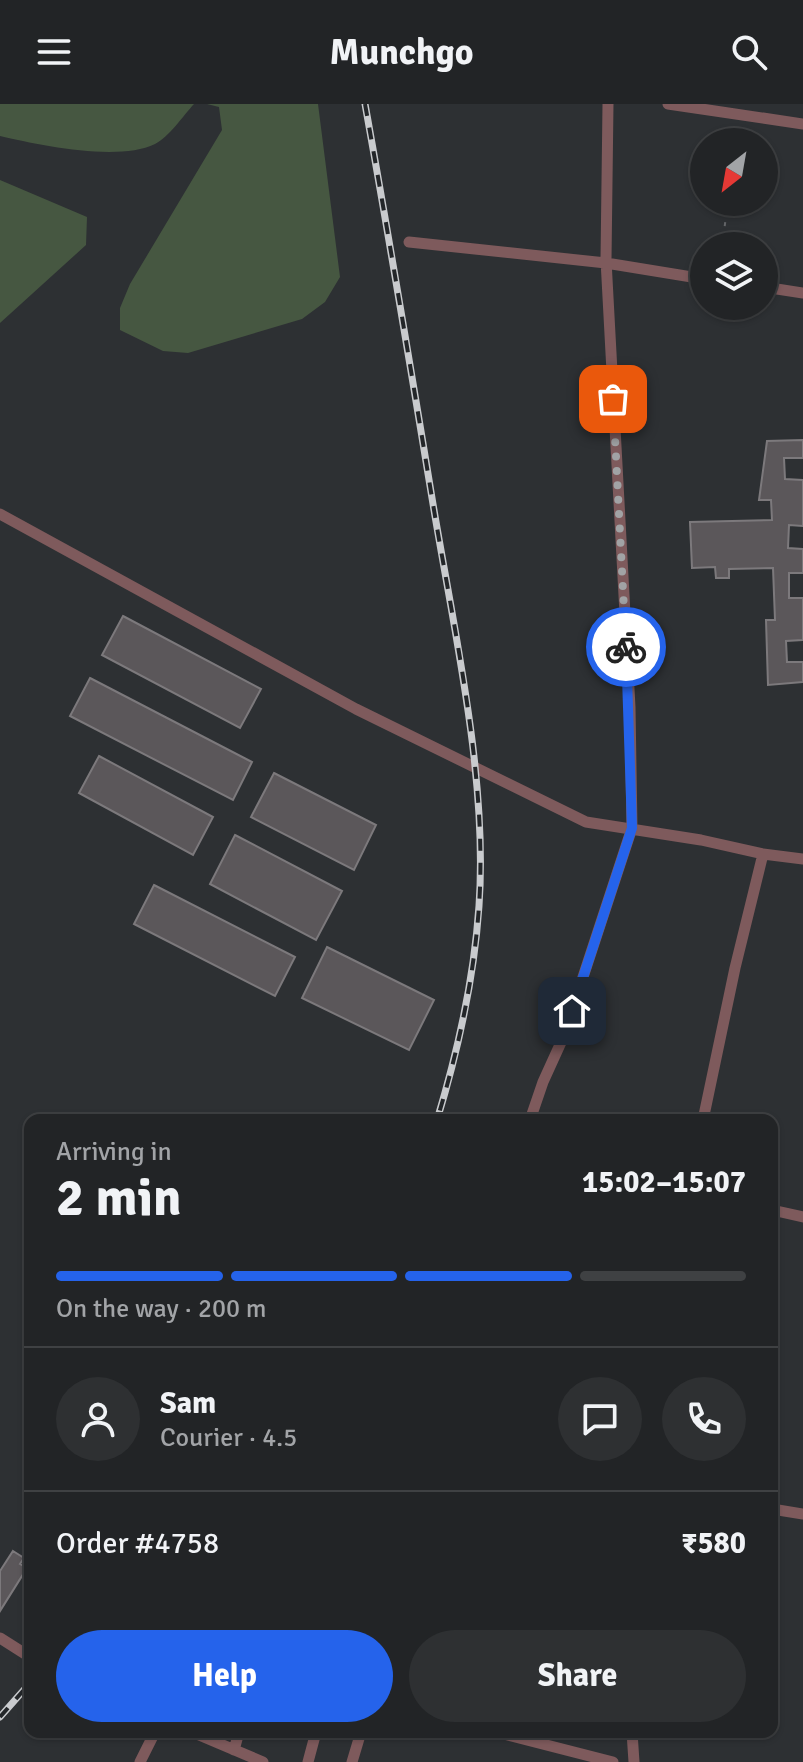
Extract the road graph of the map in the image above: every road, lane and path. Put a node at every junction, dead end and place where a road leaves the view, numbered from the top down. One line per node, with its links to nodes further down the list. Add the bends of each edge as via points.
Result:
1 (608, 104): 7 (street)
2 (668, 104): 3 (street)
3 (745, 115): 4 (street); 5 (path)
4 (803, 124)
5 (743, 128)
6 (409, 242): 7 (street)
7 (606, 263): 8 (street); 12 (street)
8 (690, 277)
9 (778, 289): 10 (street)
10 (803, 293)
11 (0, 514): 12 (street, via 442,753 586,822)
12 (632, 828): 13 (street); 15 (street, via 563,1038)
13 (763, 854): 14 (street); 16 (street)
14 (803, 859)
15 (532, 1114)
16 (704, 1114)
17 (778, 1211): 18 (street)
18 (803, 1217)
19 (778, 1510): 20 (street)
20 (803, 1514)
21 (0, 1638): 22 (street)
22 (24, 1653)
23 (152, 1738): 31 (street)
24 (206, 1738): 30 (street)
25 (237, 1738): 30 (street)
26 (314, 1738): 33 (street)
27 (359, 1738): 34 (street)
28 (519, 1738): 35 (street)
29 (632, 1738): 36 (street)
30 (234, 1750): 32 (street)
31 (140, 1762)
32 (263, 1762)
33 (308, 1762)
34 (352, 1762)
35 (613, 1762)
36 (634, 1762)

